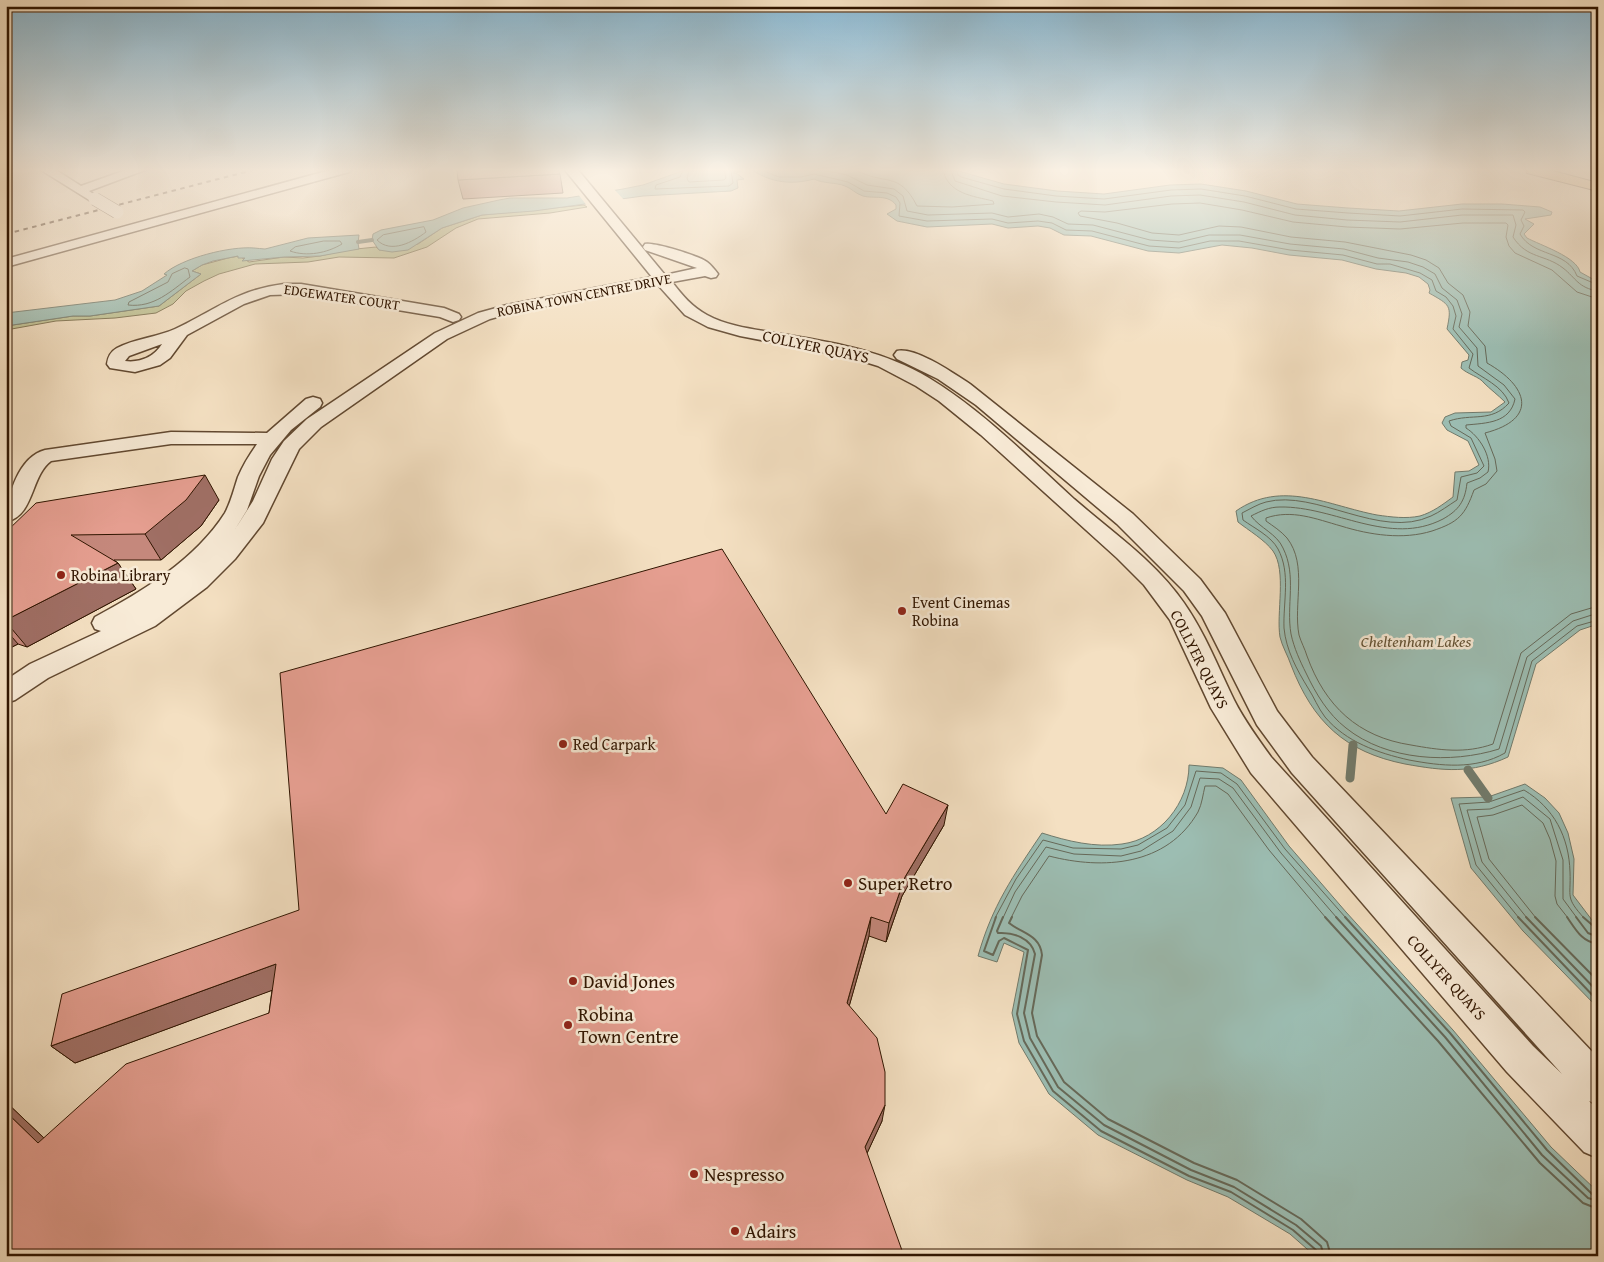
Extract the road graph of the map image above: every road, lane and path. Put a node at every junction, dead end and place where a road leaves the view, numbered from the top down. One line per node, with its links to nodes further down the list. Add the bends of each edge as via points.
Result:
1 (102, 229): 4 (street)
2 (130, 229): 5 (street)
3 (625, 229): 6 (street, ROBINA TOWN CENTRE DRIVE)
4 (6, 255)
5 (6, 263)
6 (655, 267): 7 (street, ROBINA TOWN CENTRE DRIVE); 7 (street); 8 (street, ROBINA TOWN CENTRE DRIVE); 9 (street, ROBINA TOWN CENTRE DRIVE); 10 (street, COLLYER QUAYS); 17 (street, COLLYER QUAYS, via 702,305 724,316 884,349 933,368 982,401 1124,519 1192,585 1213,613 1267,718 1302,765)
7 (704, 267): 10 (street, via 712,276)
8 (618, 280): 9 (street); 10 (street); 16 (street, ROBINA TOWN CENTRE DRIVE, via 498,312 457,327 427,344 300,434 282,459 252,523 199,582 146,620 45,668)
9 (580, 286): 11 (street, ROBINA TOWN CENTRE DRIVE, via 502,301)
10 (688, 296): 18 (street, COLLYER QUAYS, via 697,316 712,323 853,352 913,376 971,418 1121,550 1175,607 1235,729 1260,765 1520,1059)
11 (453, 317): 12 (street, EDGEWATER COURT, via 282,288 255,293); 13 (street, ROBINA TOWN CENTRE DRIVE, via 421,333 315,402)
12 (181, 332)
13 (271, 439): 14 (street, via 171,438 45,456 36,462 21,496); 15 (street, ROBINA TOWN CENTRE DRIVE, via 252,469 236,512 197,560 126,611)
14 (6, 516)
15 (6, 674)
16 (6, 693)
17 (1598, 1086)
18 (1598, 1138)

